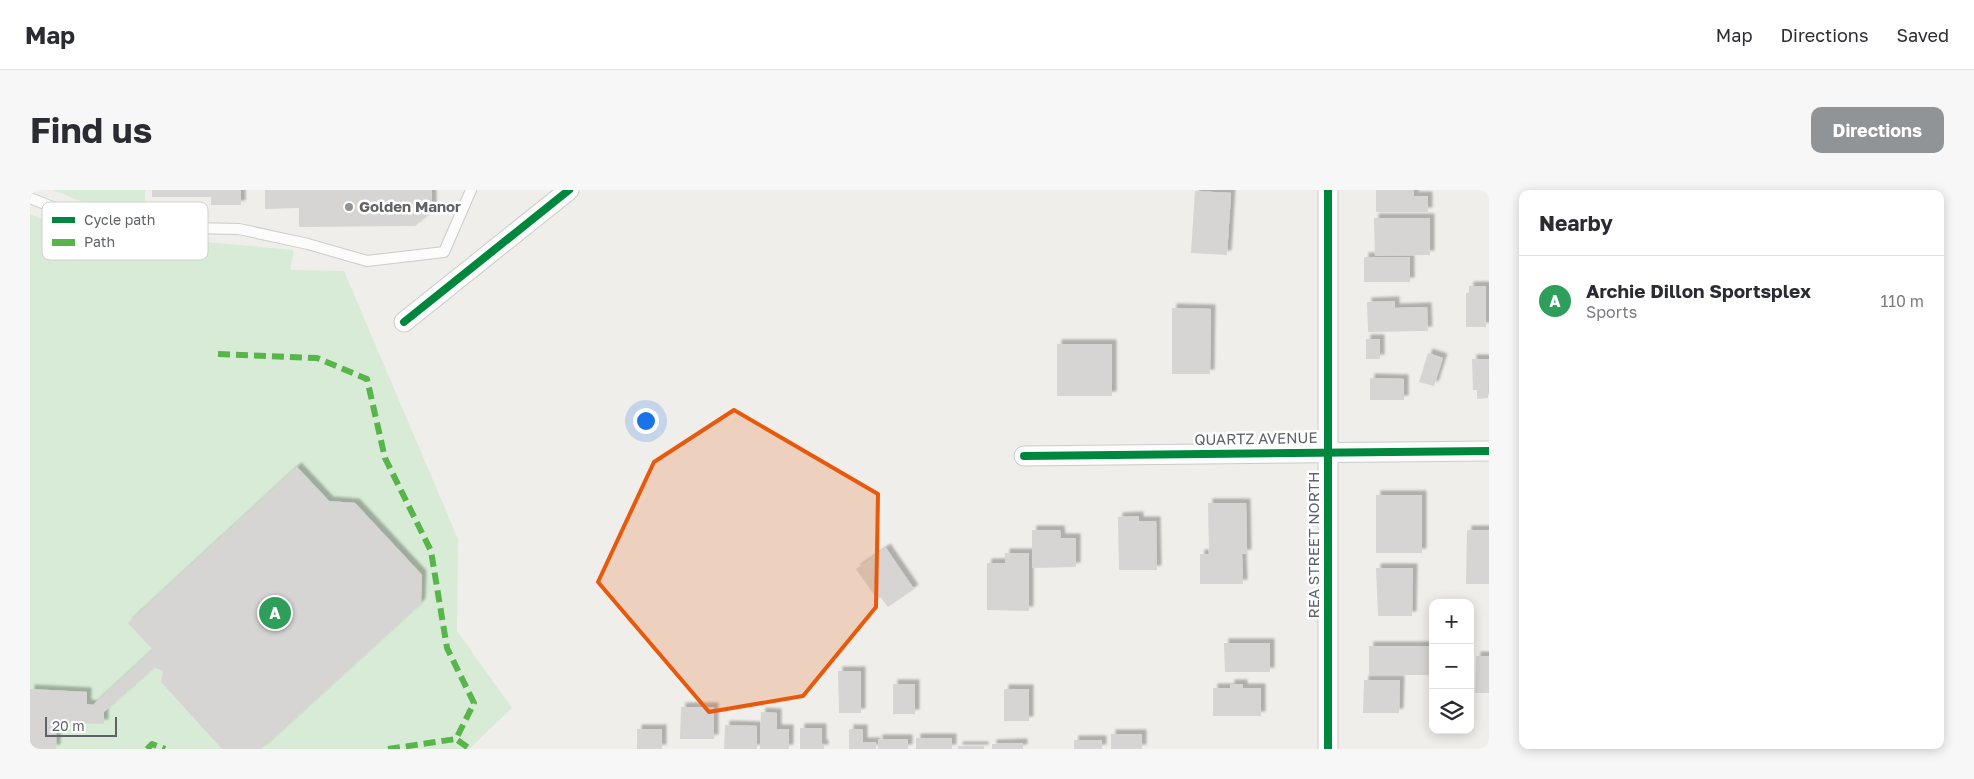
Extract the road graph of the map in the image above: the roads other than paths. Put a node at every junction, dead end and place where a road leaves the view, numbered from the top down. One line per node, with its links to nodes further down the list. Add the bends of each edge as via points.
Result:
1 (471, 190): 6 (lane, via 444,252 367,261 239,229)
2 (569, 190): 7 (street)
3 (1328, 190): 9 (street, REA STREET NORTH)
4 (30, 198): 5 (lane)
5 (42, 203)
6 (208, 228)
7 (404, 322)
8 (1489, 451): 9 (street, QUARTZ AVENUE)
9 (1328, 452): 10 (street, QUARTZ AVENUE); 11 (street, REA STREET NORTH)
10 (1024, 456)
11 (1328, 749)

